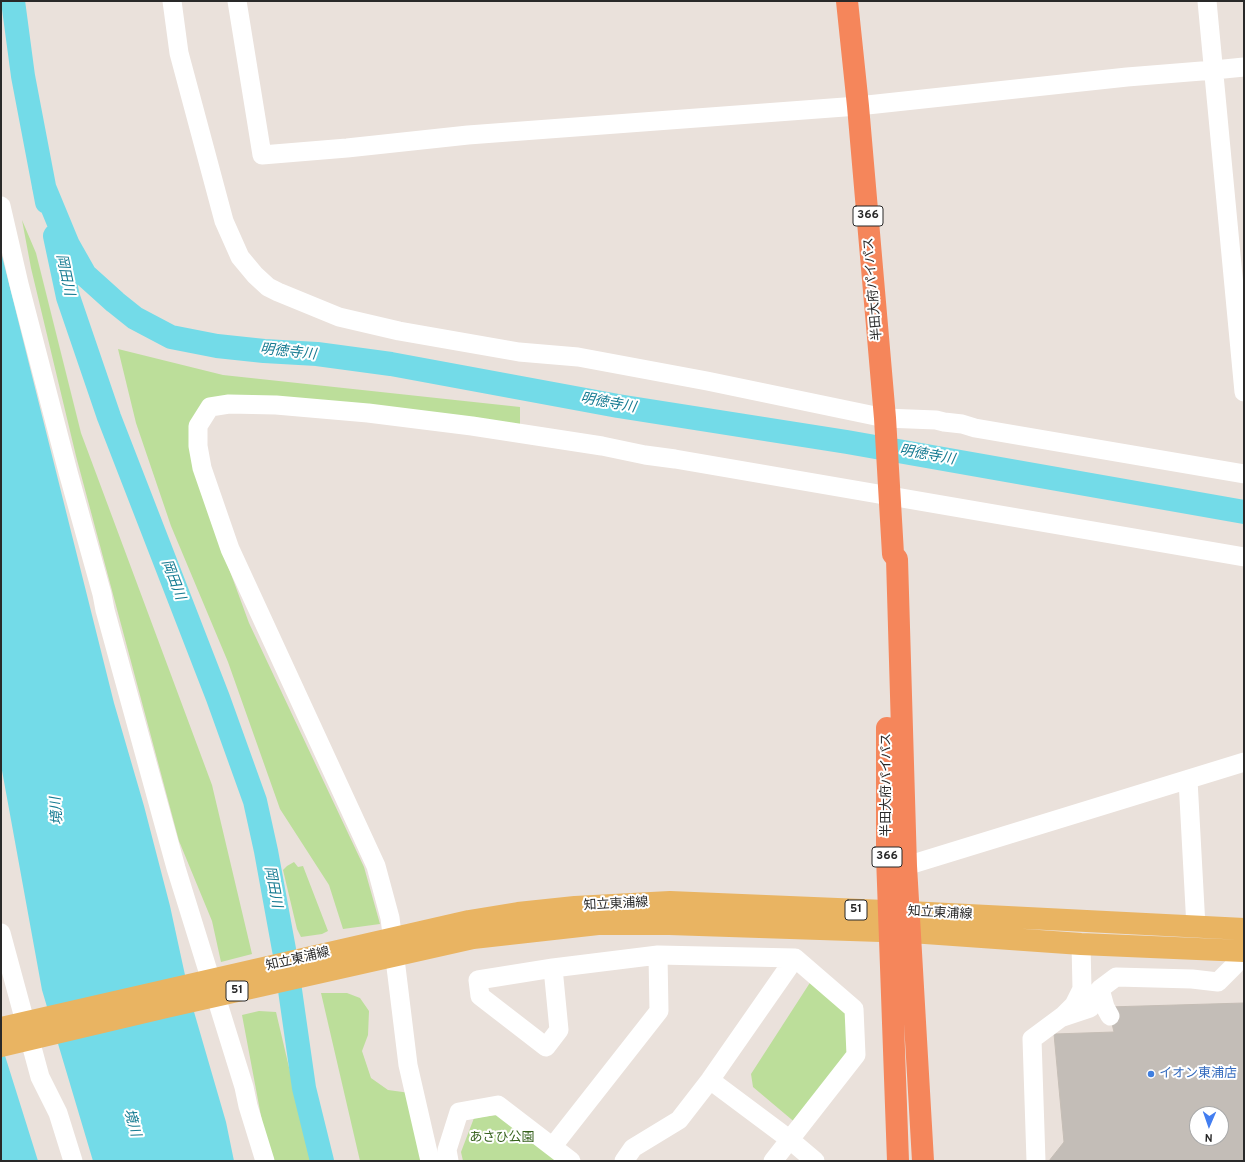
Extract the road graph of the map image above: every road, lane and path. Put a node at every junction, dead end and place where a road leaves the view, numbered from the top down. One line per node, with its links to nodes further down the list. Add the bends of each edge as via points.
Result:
1 (172, 1): 10 (street, via 179,53 224,221 240,257 254,275 268,287 339,317 399,331 519,352 593,360 707,381)
2 (237, 1): 7 (street, via 262,155 468,135)
3 (847, 1): 7 (highway, 半田大府パイパス / 366)
4 (1207, 1): 6 (street)
5 (1244, 66): 6 (street)
6 (1214, 70): 7 (street, via 1127,76); 9 (street)
7 (858, 106): 10 (highway, 半田大府パイパス / 366)
8 (1, 206): 37 (street, via 66,465 173,860)
9 (1244, 392)
10 (885, 425): 11 (street, via 936,420); 12 (highway, 半田大府パイパス / 366)
11 (1244, 474)
12 (889, 486): 13 (highway, 半田大府パイパス / 366); 14 (street); 38 (street, via 645,455 472,426 368,413 276,405 229,404 210,407 198,426 198,446 202,468 230,549 376,866 390,918 408,1065)
13 (893, 554): 17 (highway, 半田大府パイパス / 366, via 897,559); 18 (highway, 半田大府パイパス / 366, via 887,562 887,856)
14 (1244, 557)
15 (1244, 762): 16 (street)
16 (1188, 780): 17 (street); 19 (street)
17 (906, 866): 18 (highway, 半田大府パイパス / 366)
18 (899, 922): 19 (main road, 知立東浦線 / 51); 21 (main road, 知立東浦線 / 51, via 598,924); 23 (main road, 知立東浦線 / 51); 44 (highway, 半田大府パイパス / 366); 45 (highway, 半田大府パイパス / 366)
19 (1196, 926): 20 (main road, 知立東浦線 / 51)
20 (1244, 929)
21 (471, 930): 31 (main road, 知立東浦線 / 51); 32 (main road, 知立東浦線 / 51)
22 (1, 934): 36 (street, via 40,1077 58,1113)
23 (1081, 944): 24 (main road, 知立東浦線 / 51); 30 (street, via 1082,990 1074,1005)
24 (1240, 951): 28 (street, via 1235,965 1218,982 1116,976)
25 (658, 955): 26 (street); 27 (street); 35 (street, via 659,1011)
26 (795, 958): 33 (street); 34 (street, via 854,1009 856,1055)
27 (553, 968): 27 (street, via 559,1030 546,1047 480,996 478,980)
28 (1100, 989): 29 (street); 30 (street, via 1090,1008)
29 (1110, 1016)
30 (1060, 1018): 46 (street, via 1032,1039)
31 (1, 1028)
32 (1, 1046)
33 (710, 1080): 34 (street); 41 (street, via 679,1120 633,1148)
34 (789, 1139): 42 (street); 43 (street)
35 (553, 1146): 39 (street, via 498,1105 459,1112 446,1150); 40 (street)
36 (73, 1161)
37 (265, 1161)
38 (430, 1161)
39 (450, 1161)
40 (571, 1161)
41 (624, 1161)
42 (773, 1161)
43 (815, 1161)
44 (898, 1161)
45 (923, 1161)
46 (1036, 1161)

